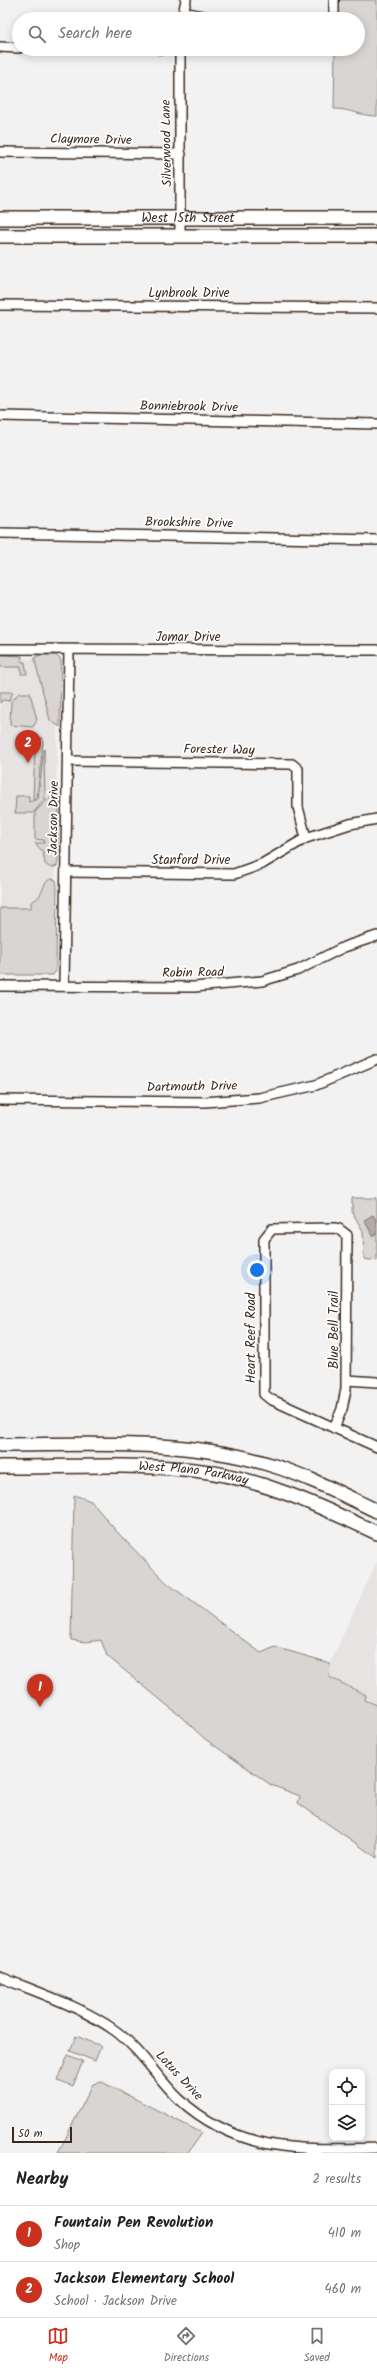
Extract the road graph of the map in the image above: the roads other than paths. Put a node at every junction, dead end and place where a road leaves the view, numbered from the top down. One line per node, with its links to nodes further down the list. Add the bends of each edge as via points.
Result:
1 (186, 0): 3 (street)
2 (334, 0): 4 (street)
3 (184, 12)
4 (334, 12)
5 (0, 47): 6 (street)
6 (12, 48)
7 (180, 56): 9 (street, Silverwood Lane)
8 (0, 152): 9 (street, Claymore Drive)
9 (181, 154): 12 (street, Silverwood Lane)
10 (0, 218): 12 (main road, West 15th Street)
11 (377, 218): 12 (main road, West 15th Street)
12 (180, 220): 15 (street, Silverwood Lane)
13 (0, 236): 15 (main road, West 15th Street)
14 (377, 236): 15 (main road, West 15th Street)
15 (180, 237)
16 (0, 305): 17 (street, Lynbrook Drive)
17 (377, 308)
18 (0, 416): 19 (street, Bonniebrook Drive)
19 (377, 424)
20 (0, 533): 21 (street, Brookshire Drive)
21 (377, 540)
22 (0, 649): 23 (street, Jomar Drive)
23 (70, 650): 24 (street, Jomar Drive); 25 (street, Jackson Drive)
24 (377, 650)
25 (68, 761): 27 (street, Forester Way, via 292,764 298,769 298,807); 28 (street, Jackson Drive)
26 (377, 819): 27 (street, Stanford Drive, via 350,824)
27 (306, 838): 28 (street, Stanford Drive, via 262,864 234,874)
28 (66, 872): 31 (street, Jackson Drive)
29 (377, 936): 31 (street, Robin Road, via 350,944 298,970 262,981 194,987)
30 (0, 986): 31 (street, Robin Road)
31 (64, 986)
32 (377, 1060): 33 (street, Dartmouth Drive, via 316,1085 259,1098 204,1102)
33 (0, 1100)
34 (343, 1231): 35 (street, Blue Bell Trail, via 347,1240); 37 (street, Heart Reef Road, via 334,1228 276,1228 268,1232 264,1239 263,1390 266,1397)
35 (347, 1380): 36 (street); 37 (street, Blue Bell Trail, via 345,1399)
36 (377, 1382)
37 (334, 1428): 39 (street)
38 (0, 1445): 41 (main road, West Plano Parkway, via 160,1446 222,1452 272,1465)
39 (377, 1447)
40 (0, 1467): 42 (main road, West Plano Parkway, via 155,1467 195,1470 229,1476 294,1496)
41 (377, 1510)
42 (377, 1533)
43 (0, 1977): 44 (street, Lotus Drive, via 80,2011 117,2032 139,2051 179,2099 219,2130 248,2141 281,2148)
44 (377, 2148)

